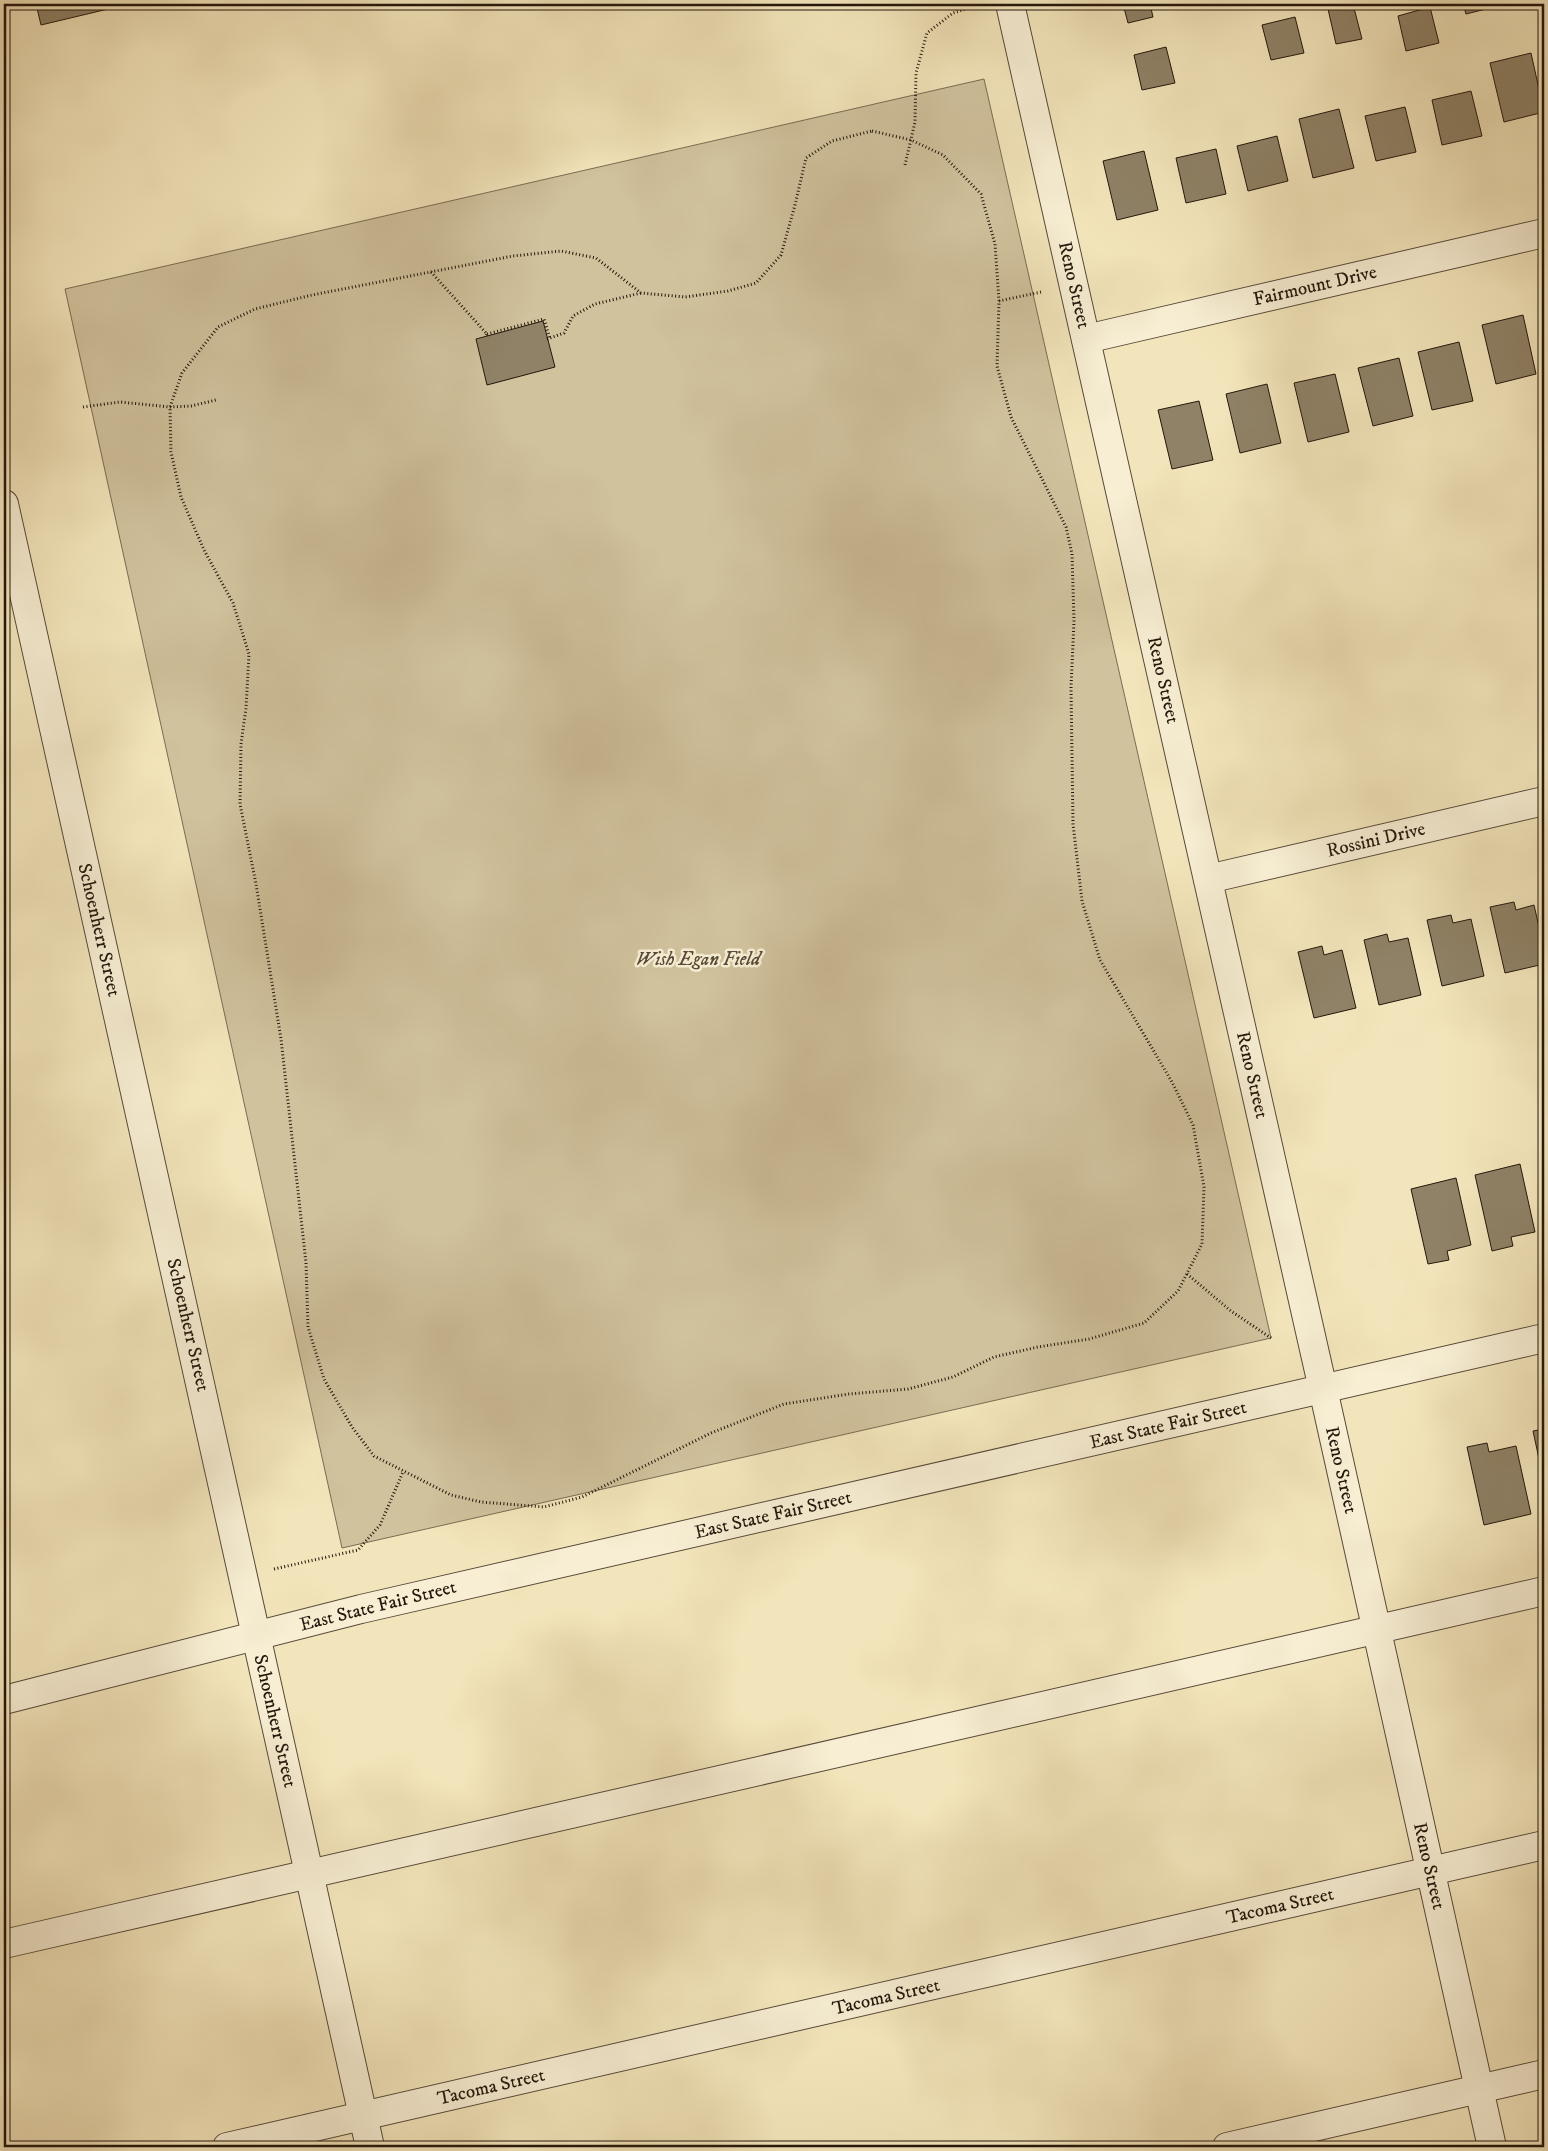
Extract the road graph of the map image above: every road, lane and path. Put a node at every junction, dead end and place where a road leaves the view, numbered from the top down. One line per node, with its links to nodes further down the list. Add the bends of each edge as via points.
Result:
1 (985, 4): 3 (path, via 954,13 927,33 916,73 915,122)
2 (1010, 4): 7 (street, Reno Street)
3 (911, 140): 4 (path); 8 (path, via 872,131 832,141 806,158 781,255 756,283 685,297); 9 (path, via 944,155 982,194 995,244)
4 (905, 165)
5 (1544, 233): 10 (street, Fairmount Drive)
6 (431, 272): 8 (path, via 512,256 562,251 596,258); 8 (path, via 486,335 544,319 549,339 564,333 573,316 595,304); 13 (path, via 255,309 218,327 182,373)
7 (1074, 286): 9 (path); 10 (street, Reno Street)
8 (641, 293)
9 (999, 300): 18 (path, via 997,366 1011,418 1066,528 1072,554 1073,824 1082,901 1100,960 1172,1082 1193,1125 1204,1187 1202,1244)
10 (1086, 339): 17 (street, Reno Street)
11 (216, 400): 13 (path)
12 (83, 407): 13 (path, via 120,402)
13 (170, 407): 22 (path, via 171,452 182,497 204,550 233,603 249,654 241,744 240,804 281,1039 306,1263 308,1327 324,1379 352,1427 374,1456)
14 (4, 504): 15 (street, Schoenherr Street)
15 (12, 581): 23 (street, Schoenherr Street)
16 (1544, 801): 17 (street, Rossini Drive)
17 (1208, 879): 21 (street, Reno Street)
18 (1187, 1274): 19 (path); 22 (path, via 1178,1291 1144,1323 1089,1339 994,1357 953,1377 908,1389 784,1404 712,1433 582,1497 544,1507 481,1502 451,1495)
19 (1271, 1338)
20 (1544, 1338): 21 (street, East State Fair Street)
21 (1323, 1389): 25 (street, Reno Street); 26 (street, East State Fair Street, via 371,1607)
22 (403, 1472): 23 (path, via 380,1525 358,1550)
23 (244, 1576): 26 (street, Schoenherr Street)
24 (1544, 1591): 25 (street)
25 (1376, 1629): 29 (street, Reno Street); 30 (street)
26 (256, 1637): 27 (street, East State Fair Street); 30 (street, Schoenherr Street)
27 (4, 1700)
28 (1544, 1845): 29 (street, Tacoma Street)
29 (1430, 1872): 33 (street, Reno Street); 34 (street, Tacoma Street)
30 (309, 1875): 31 (street); 34 (street, Schoenherr Street)
31 (4, 1944)
32 (1544, 2074): 33 (street)
33 (1479, 2089): 37 (street); 38 (street, Reno Street)
34 (363, 2117): 35 (street, Tacoma Street); 36 (street, Schoenherr Street)
35 (227, 2147)
36 (370, 2147)
37 (1226, 2147)
38 (1492, 2147)

